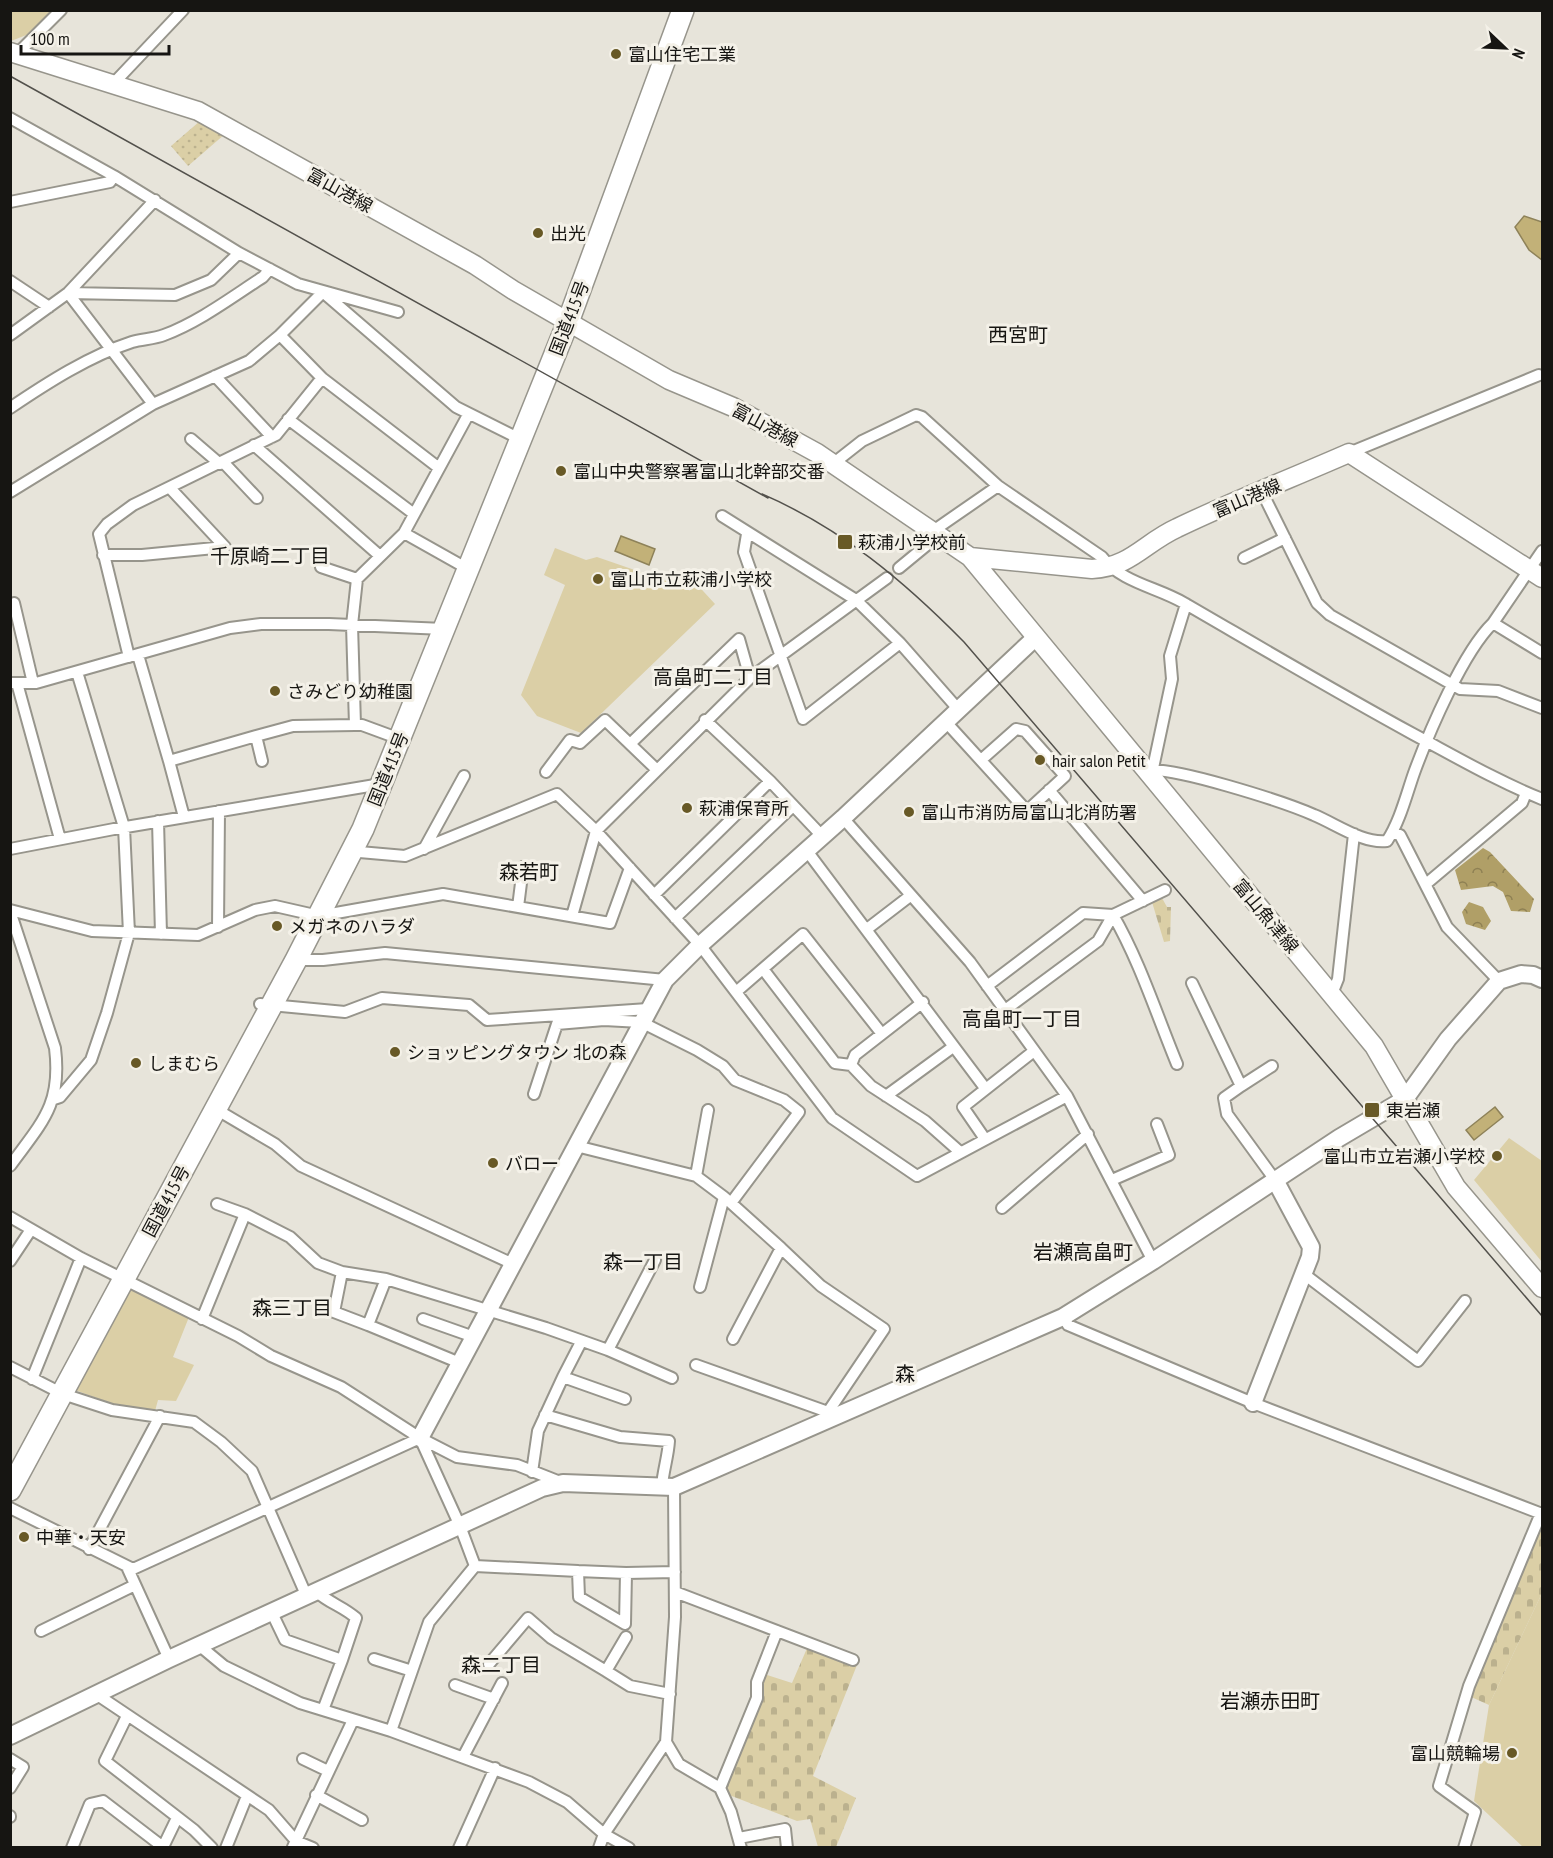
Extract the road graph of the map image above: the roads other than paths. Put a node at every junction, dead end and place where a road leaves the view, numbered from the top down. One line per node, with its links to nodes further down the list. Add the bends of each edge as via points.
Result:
1 (61, 10): 5 (street)
2 (183, 10): 6 (street)
3 (672, 10): 18 (highway, 国道415号)
4 (683, 10): 18 (highway, 国道415号)
5 (13, 55): 6 (main road, 富山港線)
6 (113, 84): 18 (main road, 富山港線, via 198,111 475,265)
7 (10, 118): 8 (street)
8 (114, 176): 9 (street); 10 (street, via 110,182)
9 (155, 200): 11 (street); 15 (street)
10 (10, 202)
11 (239, 253): 12 (street); 15 (street, via 211,280 175,295)
12 (270, 269): 14 (street); 21 (street, via 210,311 164,335)
13 (10, 280): 16 (street)
14 (323, 292): 17 (street); 20 (street); 27 (street)
15 (68, 293): 16 (street); 21 (street)
16 (49, 307): 19 (street)
17 (398, 312)
18 (562, 319): 30 (highway, 国道415号); 34 (main road, 富山港線, via 669,380 733,407)
19 (10, 335)
20 (280, 335): 23 (street, via 249,361); 24 (street)
21 (113, 351): 25 (street); 26 (street)
22 (1539, 375): 33 (street)
23 (215, 376): 25 (street); 29 (street)
24 (322, 378): 28 (street); 36 (street)
25 (153, 404): 39 (street)
26 (10, 408)
27 (468, 415): 30 (street); 36 (street)
28 (288, 419): 29 (street); 42 (street)
29 (272, 436): 32 (street)
30 (515, 437): 53 (highway, 国道415号)
31 (191, 439): 35 (street)
32 (254, 445): 35 (street); 50 (street)
33 (1349, 453): 40 (main road, 富山港線); 57 (main road)
34 (834, 463): 37 (street, via 862,441 916,416 922,417); 45 (main road, 富山港線)
35 (222, 464): 38 (street); 41 (street)
36 (439, 468): 42 (street)
37 (998, 486): 45 (street); 56 (street, via 1102,557)
38 (170, 488): 49 (street, via 107,524 99,534); 49 (street, via 225,547)
39 (10, 492)
40 (1262, 492): 47 (street); 56 (main road, 富山港線, via 1174,528)
41 (257, 498)
42 (414, 514): 44 (street)
43 (722, 516): 46 (street)
44 (404, 533): 50 (street); 53 (street)
45 (936, 533): 51 (main road, 富山港線); 55 (street)
46 (747, 534): 60 (street); 69 (street, via 744,552)
47 (1285, 538): 52 (street); 75 (street, via 1317,603 1330,615)
48 (1542, 551): 57 (street)
49 (103, 555): 70 (street)
50 (380, 556): 59 (street)
51 (970, 557): 56 (main road, 富山港線); 66 (main road, 富山魚津線)
52 (1244, 558)
53 (463, 566): 65 (highway, 国道415号)
54 (321, 567): 59 (street)
55 (899, 568)
56 (1110, 568): 62 (street)
57 (1536, 574): 63 (street)
58 (887, 578): 60 (street)
59 (357, 579): 64 (street)
60 (856, 600): 67 (street); 69 (street)
61 (14, 603): 74 (street)
62 (1186, 604): 83 (street); 89 (street, via 1170,656 1172,679)
63 (1493, 623): 68 (street); 75 (street)
64 (352, 625): 65 (street); 70 (street, via 261,624); 80 (street)
65 (438, 629): 82 (highway, 国道415号)
66 (1035, 638): 77 (street); 89 (main road, 富山魚津線)
67 (900, 643): 69 (street, via 803,719); 77 (street)
68 (1542, 653)
69 (782, 655): 72 (street)
70 (134, 656): 71 (street); 86 (street)
71 (77, 672): 74 (street); 102 (street)
72 (750, 678): 78 (street); 84 (street, via 739,639)
73 (14, 683): 74 (street); 107 (street)
74 (33, 683)
75 (1454, 685): 76 (street, via 1460,689 1498,691); 83 (street)
76 (1542, 708)
77 (958, 709): 79 (street)
78 (705, 720): 88 (street); 92 (street)
79 (945, 721): 85 (street); 100 (street)
80 (355, 725): 81 (street, via 293,726); 82 (street)
81 (256, 736): 86 (street); 87 (street)
82 (394, 737): 93 (highway, 国道415号)
83 (1426, 741): 95 (street); 104 (street)
84 (630, 744): 88 (street); 90 (street, via 605,720 580,743 570,740)
85 (981, 760): 94 (street, via 1027,811); 94 (street, via 1016,729 1025,731 1065,776)
86 (169, 761): 99 (street)
87 (262, 761)
88 (656, 769): 103 (street)
89 (1149, 770): 105 (street, via 1197,778 1302,809); 139 (main road, 富山魚津線)
90 (546, 772)
91 (464, 776): 109 (street)
92 (770, 781): 97 (street); 116 (street)
93 (375, 785): 98 (street); 110 (highway, 国道415号)
94 (1049, 790): 118 (street)
95 (1526, 793): 96 (street); 114 (street, via 1522,803)
96 (1542, 799)
97 (793, 806): 106 (street); 124 (street)
98 (219, 811): 99 (street); 125 (street)
99 (184, 817): 101 (street)
100 (843, 818): 106 (street); 117 (street)
101 (158, 821): 102 (street); 129 (street)
102 (124, 827): 107 (street); 128 (street)
103 (596, 831): 109 (street, via 557,794); 113 (street); 123 (street)
104 (1393, 833): 105 (street, via 1388,842); 114 (street, via 1400,835)
105 (1354, 834): 139 (street, via 1338,979)
106 (822, 836): 111 (street)
107 (60, 839): 108 (street)
108 (10, 849)
109 (424, 849): 110 (street, via 405,856)
110 (348, 850): 121 (highway, 国道415号)
111 (807, 851): 126 (street); 130 (street)
112 (523, 867): 119 (street)
113 (630, 868): 116 (street); 123 (street, via 610,923)
114 (1425, 884): 135 (street, via 1447,927)
115 (1165, 890): 118 (street)
116 (654, 895): 124 (street)
117 (910, 896): 126 (street); 137 (street)
118 (1143, 901): 122 (street)
119 (518, 907): 121 (street, via 443,894); 123 (street)
120 (10, 910): 127 (street); 128 (street, via 92,931)
121 (315, 914): 125 (street, via 275,906 255,910); 131 (highway, 国道415号)
122 (1113, 915): 137 (street, via 1083,913); 142 (street, via 1098,941); 147 (street, via 1142,970 1144,985)
123 (572, 916)
124 (675, 918): 130 (street)
125 (218, 927): 129 (street, via 198,936)
126 (867, 929): 140 (street)
127 (13, 930): 155 (street, via 55,1048 58,1072)
128 (129, 933): 129 (street); 155 (street, via 91,1060)
129 (161, 934)
130 (700, 945): 134 (street); 138 (street)
131 (291, 958): 134 (street, via 323,960 385,953); 141 (highway, 国道415号)
132 (764, 969): 138 (street); 144 (street, via 803,934); 148 (street, via 835,1063)
133 (1542, 979): 135 (street, via 1521,974)
134 (665, 980): 143 (street)
135 (1499, 981): 156 (street, via 1448,1040)
136 (1192, 983): 150 (street)
137 (987, 986): 142 (street)
138 (736, 992): 163 (street, via 832,1118 917,1176)
139 (1332, 994): 156 (main road, 富山魚津線, via 1374,1046)
140 (923, 1002): 144 (street); 145 (street)
141 (266, 1005): 143 (street, via 345,1012 382,998 469,1005 487,1020); 157 (highway, 国道415号)
142 (1005, 1010): 146 (street)
143 (645, 1015): 152 (street, via 556,1024); 162 (street); 168 (street, via 723,1066 735,1080 784,1100 800,1112)
144 (882, 1034): 148 (street, via 855,1055)
145 (953, 1047): 151 (street); 153 (street)
146 (1034, 1051): 151 (street); 154 (street)
147 (1177, 1064)
148 (852, 1065): 153 (street)
149 (1272, 1066): 150 (street)
150 (1241, 1086): 167 (street, via 1224,1098 1227,1114)
151 (985, 1088): 161 (street, via 963,1107)
152 (534, 1094)
153 (886, 1096): 163 (street, via 925,1121)
154 (1067, 1096): 160 (street); 161 (street)
155 (54, 1099): 164 (street)
156 (1405, 1099): 167 (street); 185 (main road, 富山魚津線, via 1456,1187)
157 (211, 1107): 179 (street, via 275,1144 301,1166); 182 (highway, 国道415号)
158 (708, 1110): 165 (street)
159 (1157, 1124): 166 (street, via 1169,1155)
160 (1088, 1134): 166 (street); 170 (street)
161 (985, 1139): 163 (street)
162 (576, 1146): 165 (street); 179 (street)
163 (960, 1152)
164 (10, 1166)
165 (696, 1176): 168 (street)
166 (1112, 1180): 178 (street)
167 (1275, 1180): 178 (street); 181 (street, via 1311,1247)
168 (727, 1200): 174 (street); 184 (street)
169 (217, 1204): 171 (street)
170 (1002, 1208)
171 (245, 1214): 180 (street, via 290,1237 318,1263); 189 (street)
172 (10, 1217): 173 (street)
173 (30, 1231): 175 (street); 177 (street)
174 (781, 1248): 193 (street); 206 (street, via 821,1287 884,1329)
175 (81, 1258): 182 (street); 200 (street)
176 (655, 1260): 195 (street)
177 (10, 1261)
178 (1153, 1262): 188 (street)
179 (513, 1264): 187 (street)
180 (342, 1272): 183 (street); 191 (street, via 334,1312)
181 (1304, 1274): 186 (street, via 1418,1361); 204 (street)
182 (119, 1277): 189 (street); 202 (highway, 国道415号)
183 (386, 1280): 187 (street); 191 (street)
184 (700, 1287)
185 (1542, 1288)
186 (1465, 1301)
187 (488, 1312): 192 (street); 194 (street)
188 (1063, 1317): 204 (street, via 1068,1325); 206 (street)
189 (202, 1318): 208 (street, via 271,1356 341,1387)
190 (423, 1319): 192 (street)
191 (368, 1324): 196 (street)
192 (474, 1337): 196 (street)
193 (733, 1339)
194 (581, 1342): 195 (street); 199 (street)
195 (608, 1350): 201 (street)
196 (460, 1363): 208 (street)
197 (696, 1365): 206 (street)
198 (10, 1367): 200 (street)
199 (563, 1377): 203 (street); 205 (street)
200 (32, 1378): 202 (street)
201 (672, 1378)
202 (57, 1391): 207 (street, via 112,1410); 209 (highway, 国道415号); 213 (highway, 国道415号)
203 (625, 1399)
204 (1253, 1403): 216 (street)
205 (545, 1415): 210 (street, via 538,1431); 212 (street, via 620,1437 669,1441 662,1475)
206 (829, 1415): 212 (street)
207 (160, 1416): 214 (street, via 194,1422 221,1442 252,1471); 218 (street)
208 (420, 1438): 210 (street, via 457,1457 517,1465); 214 (street); 217 (street)
209 (10, 1468)
210 (532, 1472): 211 (street)
211 (563, 1483): 212 (street); 217 (street, via 542,1488)
212 (668, 1486): 222 (street)
213 (10, 1490)
214 (269, 1506): 220 (street); 226 (street)
215 (10, 1508): 218 (street)
216 (1542, 1514): 273 (street, via 1469,1686 1439,1785 1475,1812)
217 (460, 1526): 219 (street); 226 (street)
218 (89, 1549): 220 (street)
219 (475, 1566): 221 (street); 237 (street, via 429,1622)
220 (128, 1569): 224 (street)
221 (578, 1571): 223 (street); 223 (street, via 579,1597 625,1624)
222 (675, 1572): 223 (street); 225 (street)
223 (626, 1573)
224 (135, 1585): 228 (street); 232 (street)
225 (675, 1592): 229 (street); 242 (street)
226 (312, 1595): 227 (street); 234 (street, via 356,1618)
227 (272, 1613): 231 (street); 234 (street, via 285,1640)
228 (41, 1631)
229 (777, 1631): 235 (street); 256 (street, via 757,1683 757,1698)
230 (626, 1637): 238 (street)
231 (200, 1646): 232 (street); 244 (street, via 224,1666)
232 (169, 1659): 241 (street)
233 (374, 1659): 237 (street)
234 (342, 1660): 244 (street)
235 (853, 1660)
236 (489, 1664): 238 (street, via 528,1618 551,1638)
237 (412, 1671): 247 (street)
238 (606, 1671): 242 (street, via 630,1686)
239 (502, 1683): 243 (street)
240 (455, 1685): 243 (street)
241 (96, 1694): 245 (street); 248 (street)
242 (670, 1694): 249 (street)
243 (494, 1699): 250 (street)
244 (323, 1710): 246 (street)
245 (127, 1716): 258 (street); 259 (street, via 105,1761)
246 (353, 1720): 247 (street); 254 (street)
247 (392, 1731): 250 (street)
248 (10, 1736)
249 (666, 1742): 256 (street, via 679,1764); 261 (street)
250 (463, 1756): 253 (street)
251 (10, 1759): 255 (street, via 23,1767)
252 (303, 1759): 254 (street)
253 (495, 1768): 261 (street, via 567,1802); 269 (street)
254 (328, 1771): 257 (street)
255 (10, 1788)
256 (720, 1788): 262 (street)
257 (316, 1795): 260 (street); 263 (street)
258 (248, 1796): 263 (street, via 269,1810); 267 (street)
259 (177, 1818): 264 (street); 266 (street)
260 (362, 1820)
261 (604, 1834): 270 (street); 271 (street)
262 (740, 1843): 272 (street, via 785,1830)
263 (294, 1844): 268 (street)
264 (162, 1847): 265 (street, via 103,1801 90,1804)
265 (72, 1848)
266 (212, 1848)
267 (226, 1848)
268 (314, 1848)
269 (459, 1848)
270 (599, 1848)
271 (629, 1848)
272 (787, 1848)
273 (1464, 1848)

